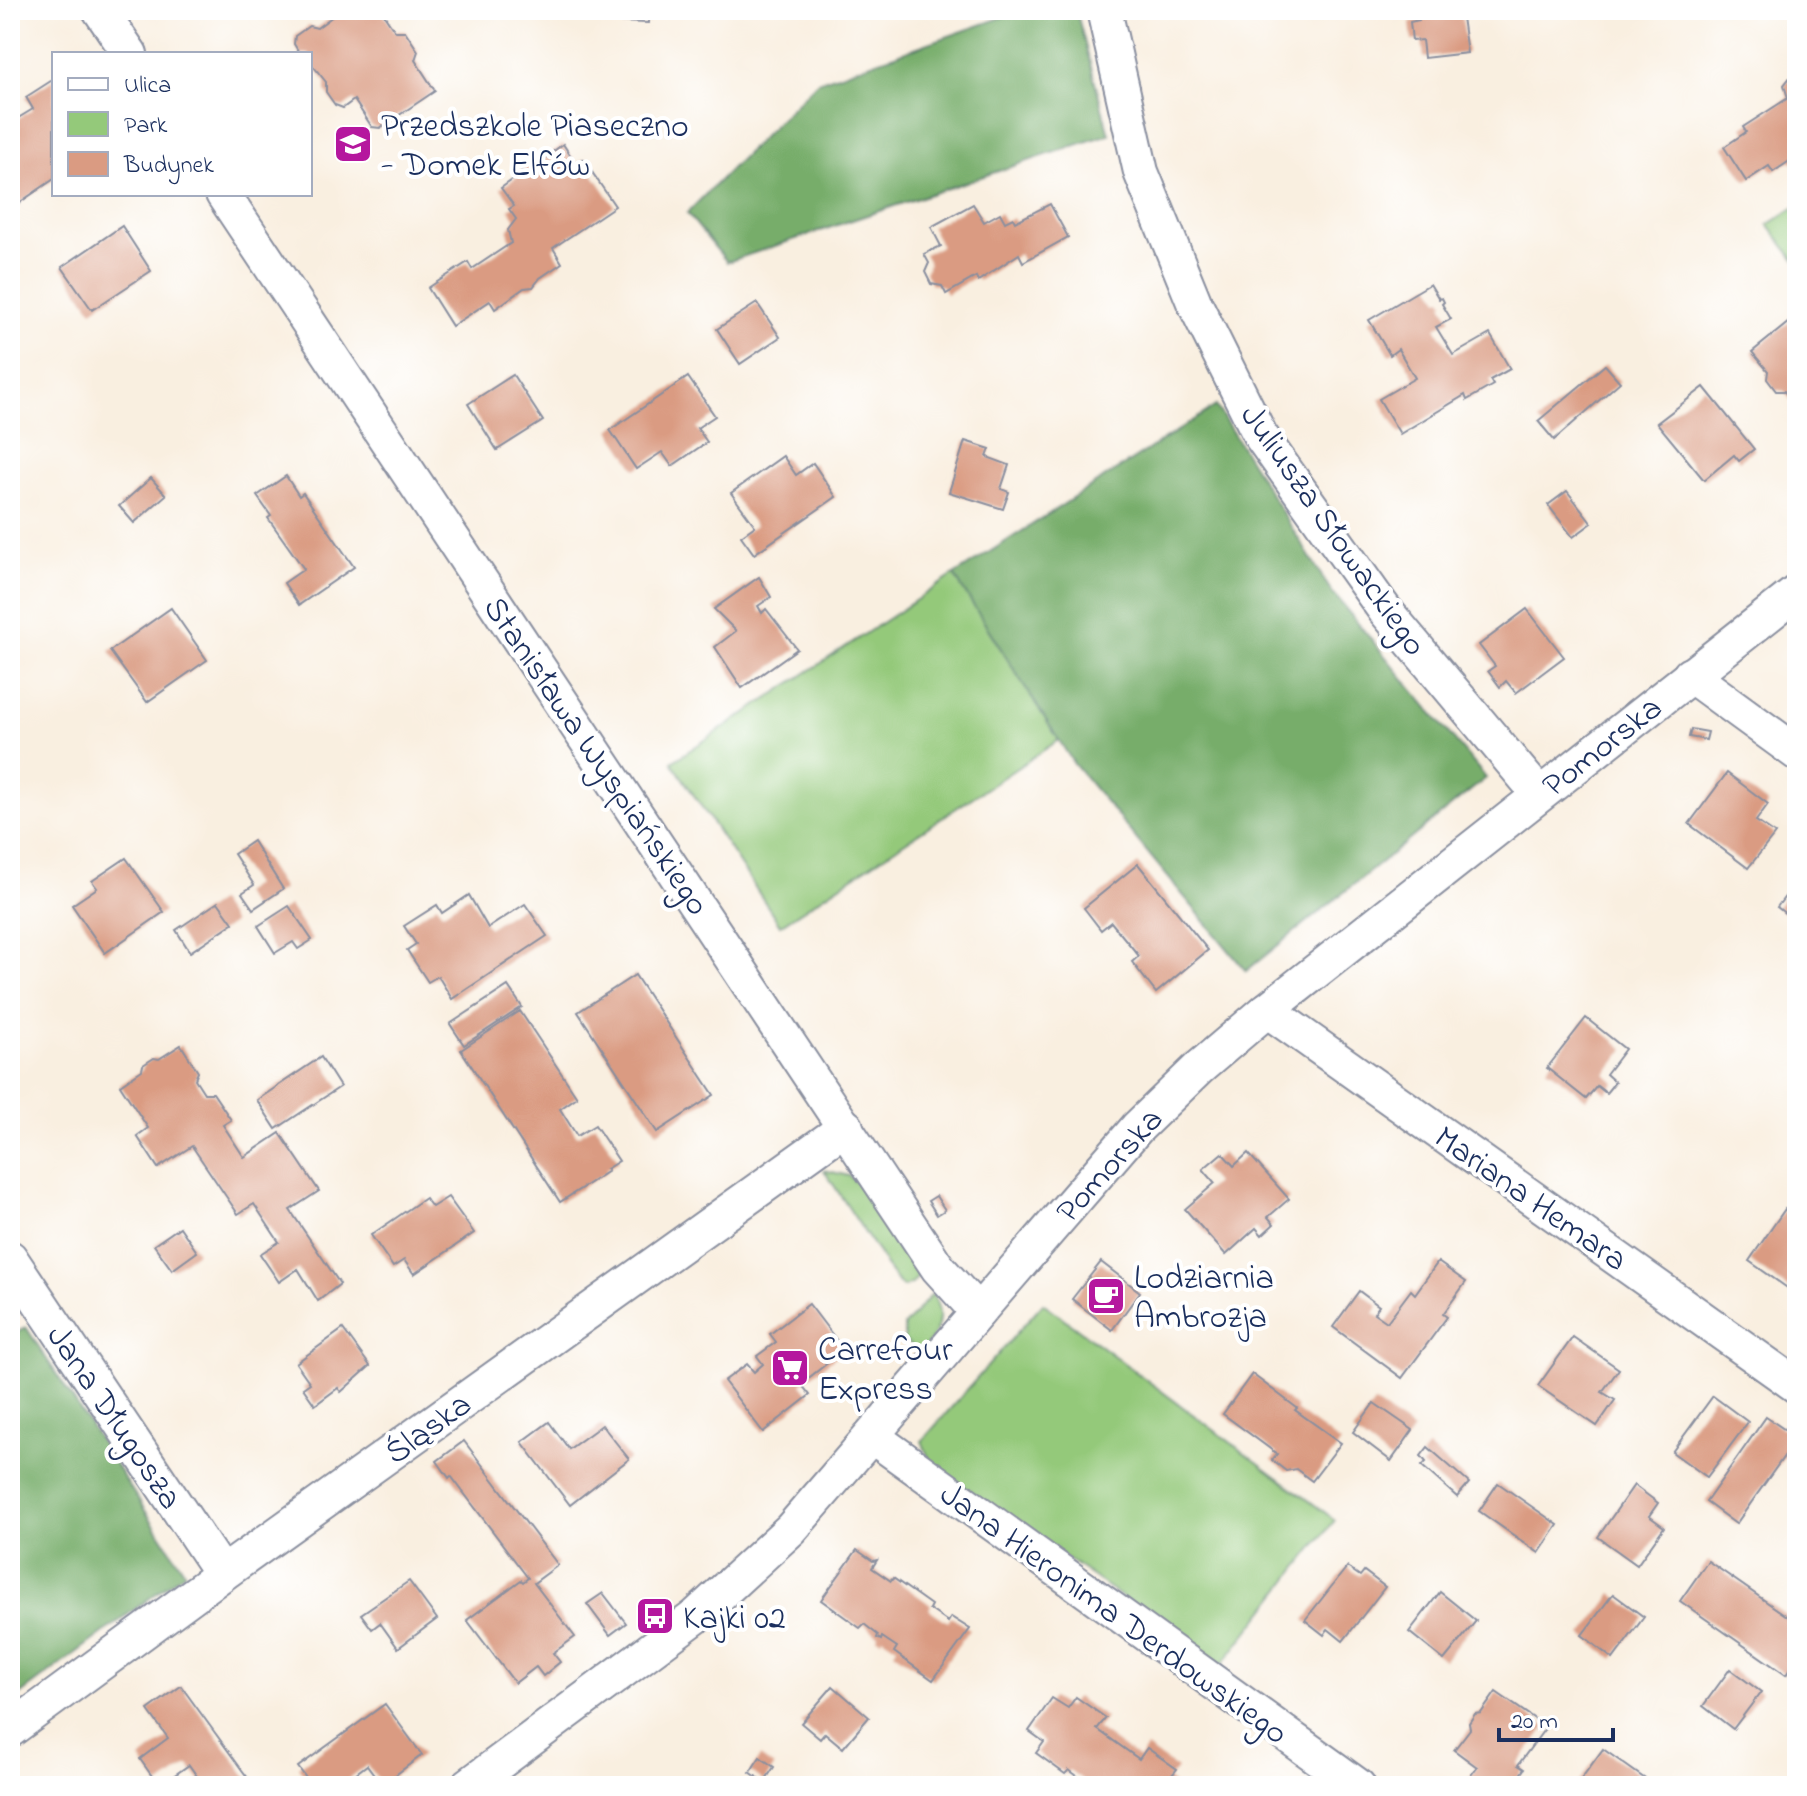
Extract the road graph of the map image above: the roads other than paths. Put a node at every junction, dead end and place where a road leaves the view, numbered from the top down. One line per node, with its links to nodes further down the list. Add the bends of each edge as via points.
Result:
1 (100, 10): 3 (street)
2 (1104, 10): 8 (street, Juliusza Słowackiego, via 1141,172 1194,302 1260,435 1384,609)
3 (129, 52)
4 (224, 196): 10 (street, Stanisława Wyspiańskiego)
5 (1797, 592): 6 (street, Pomorska)
6 (1690, 675): 7 (street); 8 (street, Pomorska)
7 (1797, 753)
8 (1539, 794): 9 (street, Pomorska)
9 (1267, 1010): 12 (street, Pomorska, via 1137,1128); 13 (street, Mariana Hemara)
10 (846, 1127): 12 (street, Stanisława Wyspiańskiego, via 938,1268); 15 (street, Śląska)
11 (10, 1258): 15 (street, Jana Długosza)
12 (978, 1312): 14 (street, Pomorska)
13 (1797, 1386)
14 (873, 1437): 17 (street, Pomorska, via 791,1529 728,1589); 18 (street, Jana Hieronima Derdowskiego)
15 (222, 1574): 16 (street, Śląska)
16 (10, 1730)
17 (468, 1786)
18 (1358, 1786)

